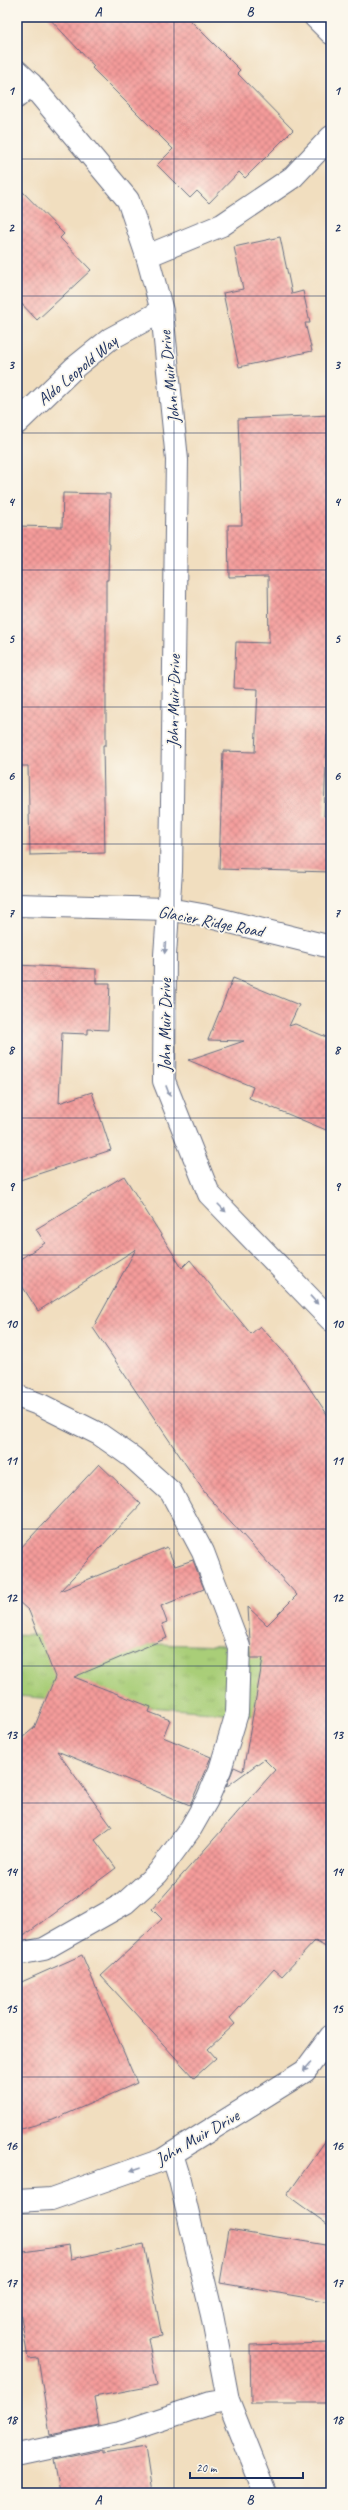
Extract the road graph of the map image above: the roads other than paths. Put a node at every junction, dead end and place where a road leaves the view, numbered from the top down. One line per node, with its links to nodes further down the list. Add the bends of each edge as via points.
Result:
1 (316, 17): 2 (street)
2 (331, 32)
3 (22, 84): 5 (street, John Muir Drive, via 128,200)
4 (331, 137): 5 (street, via 293,177 222,225)
5 (147, 256): 6 (street, John Muir Drive)
6 (162, 311): 7 (street, Aldo Leopold Way, via 110,339 75,367); 9 (street, John Muir Drive, via 177,460 171,871)
7 (17, 423)
8 (17, 905): 9 (street, Glacier Ridge Road)
9 (168, 909): 10 (street, Glacier Ridge Road); 11 (street, John Muir Drive, one-way to 11, via 164,1082 209,1194)
10 (331, 947)
11 (331, 1320)
12 (17, 1396): 13 (street, via 99,1434 132,1457 171,1492 203,1552 239,1647 237,1713 220,1770 207,1800 186,1835 158,1873 125,1903 44,1949)
13 (17, 1954)
14 (331, 2036): 15 (street, John Muir Drive, one-way to 15, via 305,2071)
15 (172, 2154): 16 (street, John Muir Drive, one-way to 16, via 162,2160 51,2199); 17 (street, via 212,2315)
16 (17, 2201)
17 (228, 2400): 18 (street, via 210,2403 120,2433); 19 (street)
18 (17, 2455)
19 (265, 2493)

